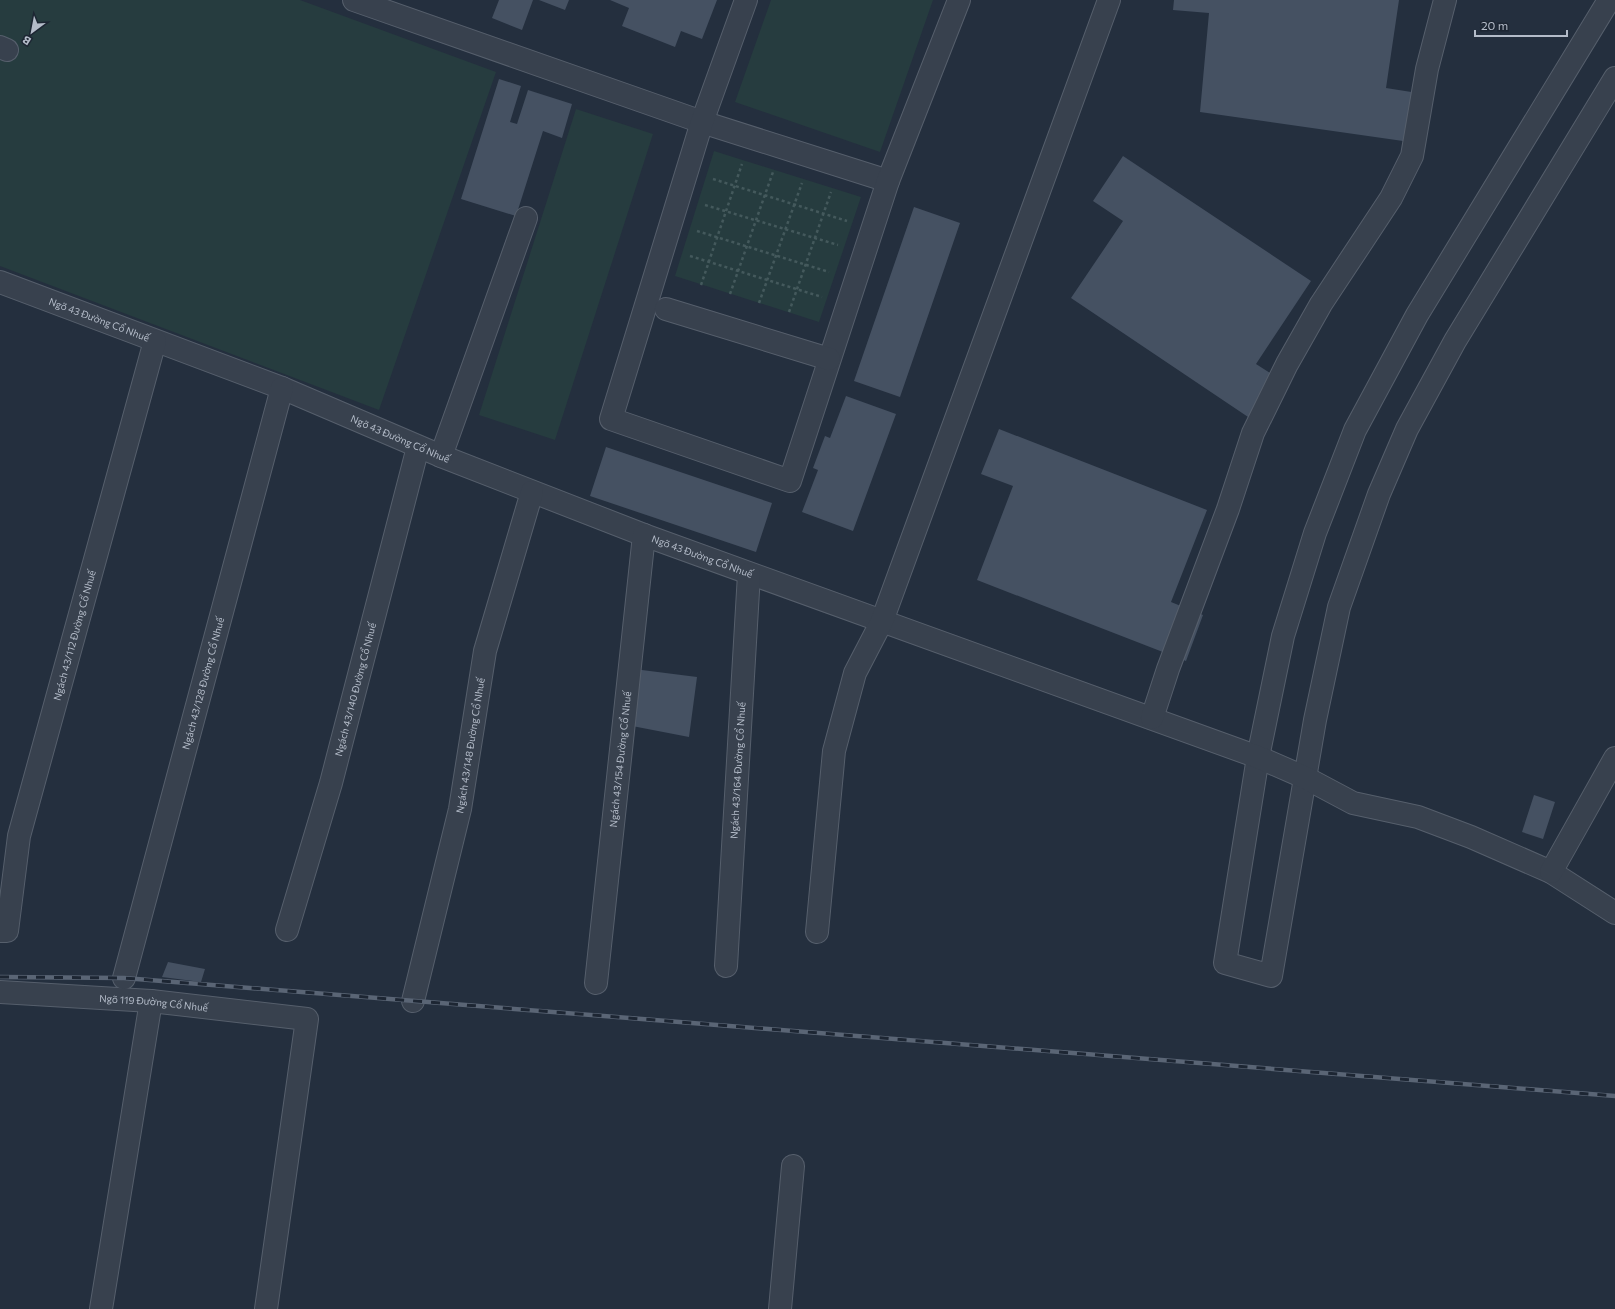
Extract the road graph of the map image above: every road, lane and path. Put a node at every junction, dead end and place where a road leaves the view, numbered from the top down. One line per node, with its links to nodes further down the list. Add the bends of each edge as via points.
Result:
1 (354, 0): 8 (street)
2 (746, 0): 8 (street)
3 (959, 0): 13 (street)
4 (1109, 0): 53 (street)
5 (1445, 0): 54 (street, via 1428,69 1412,156 1391,198 1321,304 1287,364 1253,433)
6 (1609, 0): 55 (street, via 1417,314 1355,430 1315,533 1283,636)
7 (1615, 78): 57 (street, via 1455,341 1407,429 1379,494 1339,607 1315,720)
8 (702, 122): 13 (street); 46 (street, via 610,419 790,481)
9 (744, 160): 14 (path)
10 (774, 170): 16 (path)
11 (707, 177): 14 (path)
12 (803, 178): 18 (path)
13 (888, 181): 46 (street)
14 (735, 186): 16 (path); 19 (path)
15 (832, 188): 20 (path)
16 (765, 195): 18 (path); 22 (path)
17 (698, 203): 19 (path)
18 (794, 204): 20 (path); 25 (path)
19 (726, 211): 22 (path); 26 (path)
20 (823, 214): 23 (path); 27 (path)
21 (526, 218): 49 (street)
22 (756, 220): 25 (path); 28 (path)
23 (852, 223)
24 (690, 229): 26 (path)
25 (785, 229): 27 (path); 31 (path)
26 (717, 237): 28 (path); 32 (path)
27 (815, 237): 29 (path); 33 (path)
28 (747, 247): 31 (path); 34 (path)
29 (844, 247)
30 (683, 254): 32 (path)
31 (776, 255): 33 (path); 36 (path)
32 (709, 262): 34 (path); 37 (path)
33 (806, 265): 35 (path); 39 (path)
34 (738, 271): 36 (path); 40 (path)
35 (835, 274)
36 (767, 280): 39 (path); 42 (path)
37 (701, 284)
38 (1, 288): 45 (street, Ngõ 43 Đường Cổ Nhuế)
39 (797, 289): 41 (path); 44 (path)
40 (730, 294)
41 (827, 298)
42 (759, 303)
43 (666, 309): 46 (street)
44 (789, 312)
45 (155, 341): 47 (street, Ngõ 43 Đường Cổ Nhuế); 61 (street, Ngách 43/112 Đường Cổ Nhuế, via 19,836)
46 (829, 360)
47 (282, 388): 48 (street, Ngõ 43 Đường Cổ Nhuế); 64 (street, Ngách 43/128 Đường Cổ Nhuế)
48 (418, 447): 49 (street, Ngõ 43 Đường Cổ Nhuế); 60 (street, Ngách 43/140 Đường Cổ Nhuế, via 333,775)
49 (441, 456): 50 (street, Ngõ 43 Đường Cổ Nhuế)
50 (532, 492): 51 (street, Ngõ 43 Đường Cổ Nhuế); 68 (street, Ngách 43/148 Đường Cổ Nhuế, via 485,651 460,809)
51 (644, 535): 52 (street, Ngõ 43 Đường Cổ Nhuế); 65 (street, Ngách 43/154 Đường Cổ Nhuế)
52 (749, 574): 53 (street, Ngõ 43 Đường Cổ Nhuế); 63 (street, Ngách 43/164 Đường Cổ Nhuế)
53 (882, 621): 54 (street, Ngõ 43 Đường Cổ Nhuế); 62 (street, via 855,673 834,750)
54 (1152, 718): 55 (street, Ngõ 43 Đường Cổ Nhuế)
55 (1258, 757): 57 (street, Ngõ 43 Đường Cổ Nhuế); 57 (street, via 1225,963 1271,976)
56 (1615, 758): 58 (street)
57 (1306, 778): 58 (street, Ngõ 43 Đường Cổ Nhuế, via 1352,803 1418,817)
58 (1551, 872): 59 (street, Ngõ 43 Đường Cổ Nhuế)
59 (1615, 913)
60 (287, 930)
61 (3, 931)
62 (817, 932)
63 (726, 966)
64 (124, 978)
65 (596, 983)
66 (0, 992): 67 (street, Ngõ 119 Đường Cổ Nhuế)
67 (151, 1000): 70 (street); 71 (street, Ngõ 119 Đường Cổ Nhuế, via 307,1019)
68 (413, 1001)
69 (793, 1166): 72 (street)
70 (102, 1309)
71 (266, 1309)
72 (780, 1309)

